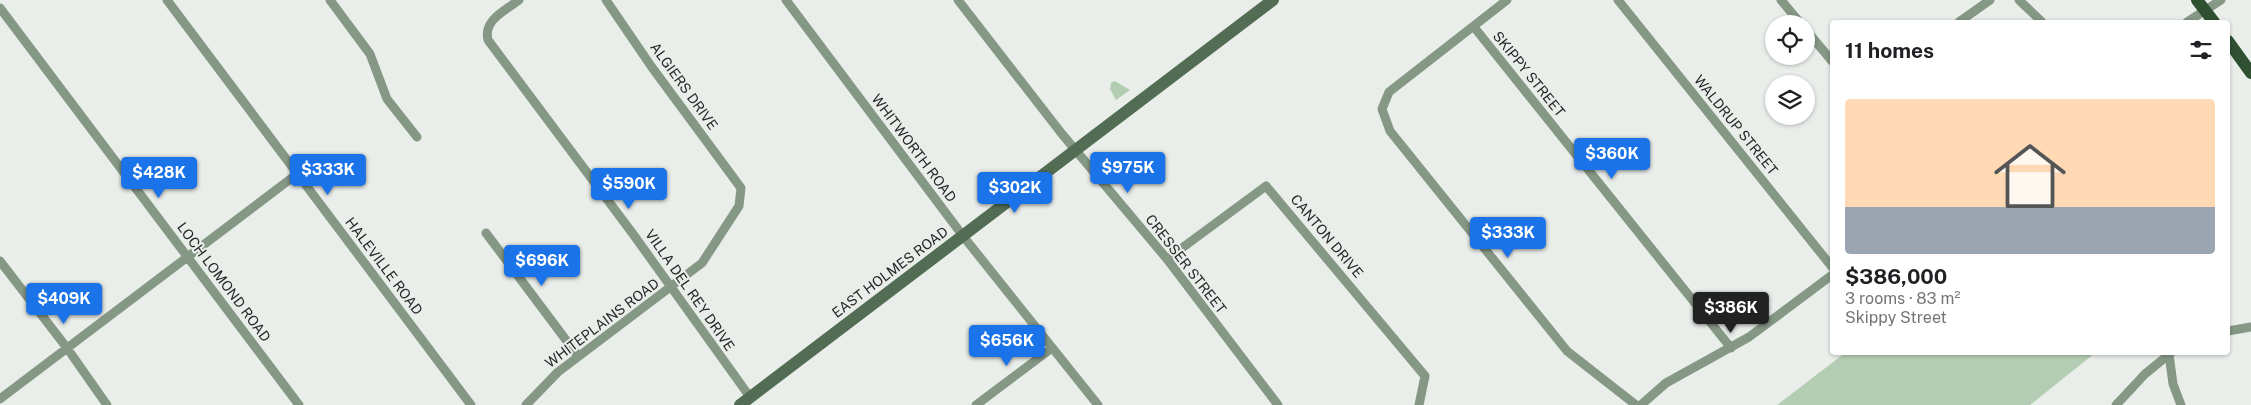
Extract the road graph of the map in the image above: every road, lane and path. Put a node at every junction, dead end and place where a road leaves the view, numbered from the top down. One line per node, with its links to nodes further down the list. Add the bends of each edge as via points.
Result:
1 (167, 0): 29 (street, HALEVILLE ROAD)
2 (330, 0): 27 (street, via 372,58 383,94)
3 (519, 0): 38 (street, VILLA DEL REY DRIVE, via 492,20 488,40)
4 (606, 0): 30 (street, ALGIERS DRIVE)
5 (786, 0): 32 (street, WHITWORTH ROAD)
6 (958, 0): 28 (street, CRESSER STREET)
7 (1273, 0): 28 (main road, EAST HOLMES ROAD)
8 (1507, 0): 22 (street)
9 (1618, 0): 36 (street, WALDRUP STREET)
10 (1781, 0): 17 (street)
11 (1990, 0): 18 (street)
12 (2019, 0): 19 (street)
13 (2197, 0): 16 (main road)
14 (2221, 0): 16 (street)
15 (0, 8): 33 (street, LOCH LOMOND ROAD)
16 (2206, 12): 20 (street); 21 (main road)
17 (1794, 15)
18 (1962, 20)
19 (2040, 20)
20 (2192, 20)
21 (2212, 20)
22 (1474, 27): 43 (street, SKIPPY STREET); 57 (street, via 1389,92 1382,109 1390,131 1567,351)
23 (1815, 41): 25 (street)
24 (2230, 44): 26 (main road)
25 (1830, 59)
26 (2251, 73)
27 (417, 137)
28 (1076, 150): 32 (main road, EAST HOLMES ROAD); 34 (street, CRESSER STREET)
29 (297, 174): 33 (street); 51 (street, HALEVILLE ROAD)
30 (741, 188): 38 (street, WHITEPLAINS ROAD, via 739,206 708,256)
31 (486, 233): 46 (street)
32 (963, 236): 42 (street, WHITWORTH ROAD); 48 (main road, EAST HOLMES ROAD)
33 (188, 256): 41 (street); 50 (street, LOCH LOMOND ROAD)
34 (1167, 259): 55 (street, CRESSER STREET); 56 (street, CANTON DRIVE, via 1266,186 1425,376)
35 (0, 261): 41 (street)
36 (1830, 265)
37 (1830, 276): 43 (street)
38 (672, 287): 46 (street, WHITEPLAINS ROAD); 48 (street, VILLA DEL REY DRIVE)
39 (2251, 326): 40 (street)
40 (2230, 331)
41 (67, 348): 47 (street); 49 (street)
42 (1052, 348): 53 (street); 54 (street, WHITWORTH ROAD)
43 (1731, 348): 58 (street, via 1666,383)
44 (2168, 355): 59 (street)
45 (2170, 355): 60 (street, via 2173,384)
46 (578, 356): 52 (street, WHITEPLAINS ROAD)
47 (0, 399)
48 (745, 401)
49 (107, 405)
50 (299, 405)
51 (471, 405)
52 (526, 405)
53 (976, 405)
54 (1098, 405)
55 (1278, 405)
56 (1419, 405)
57 (1636, 405)
58 (1642, 405)
59 (2116, 405)
60 (2181, 405)

